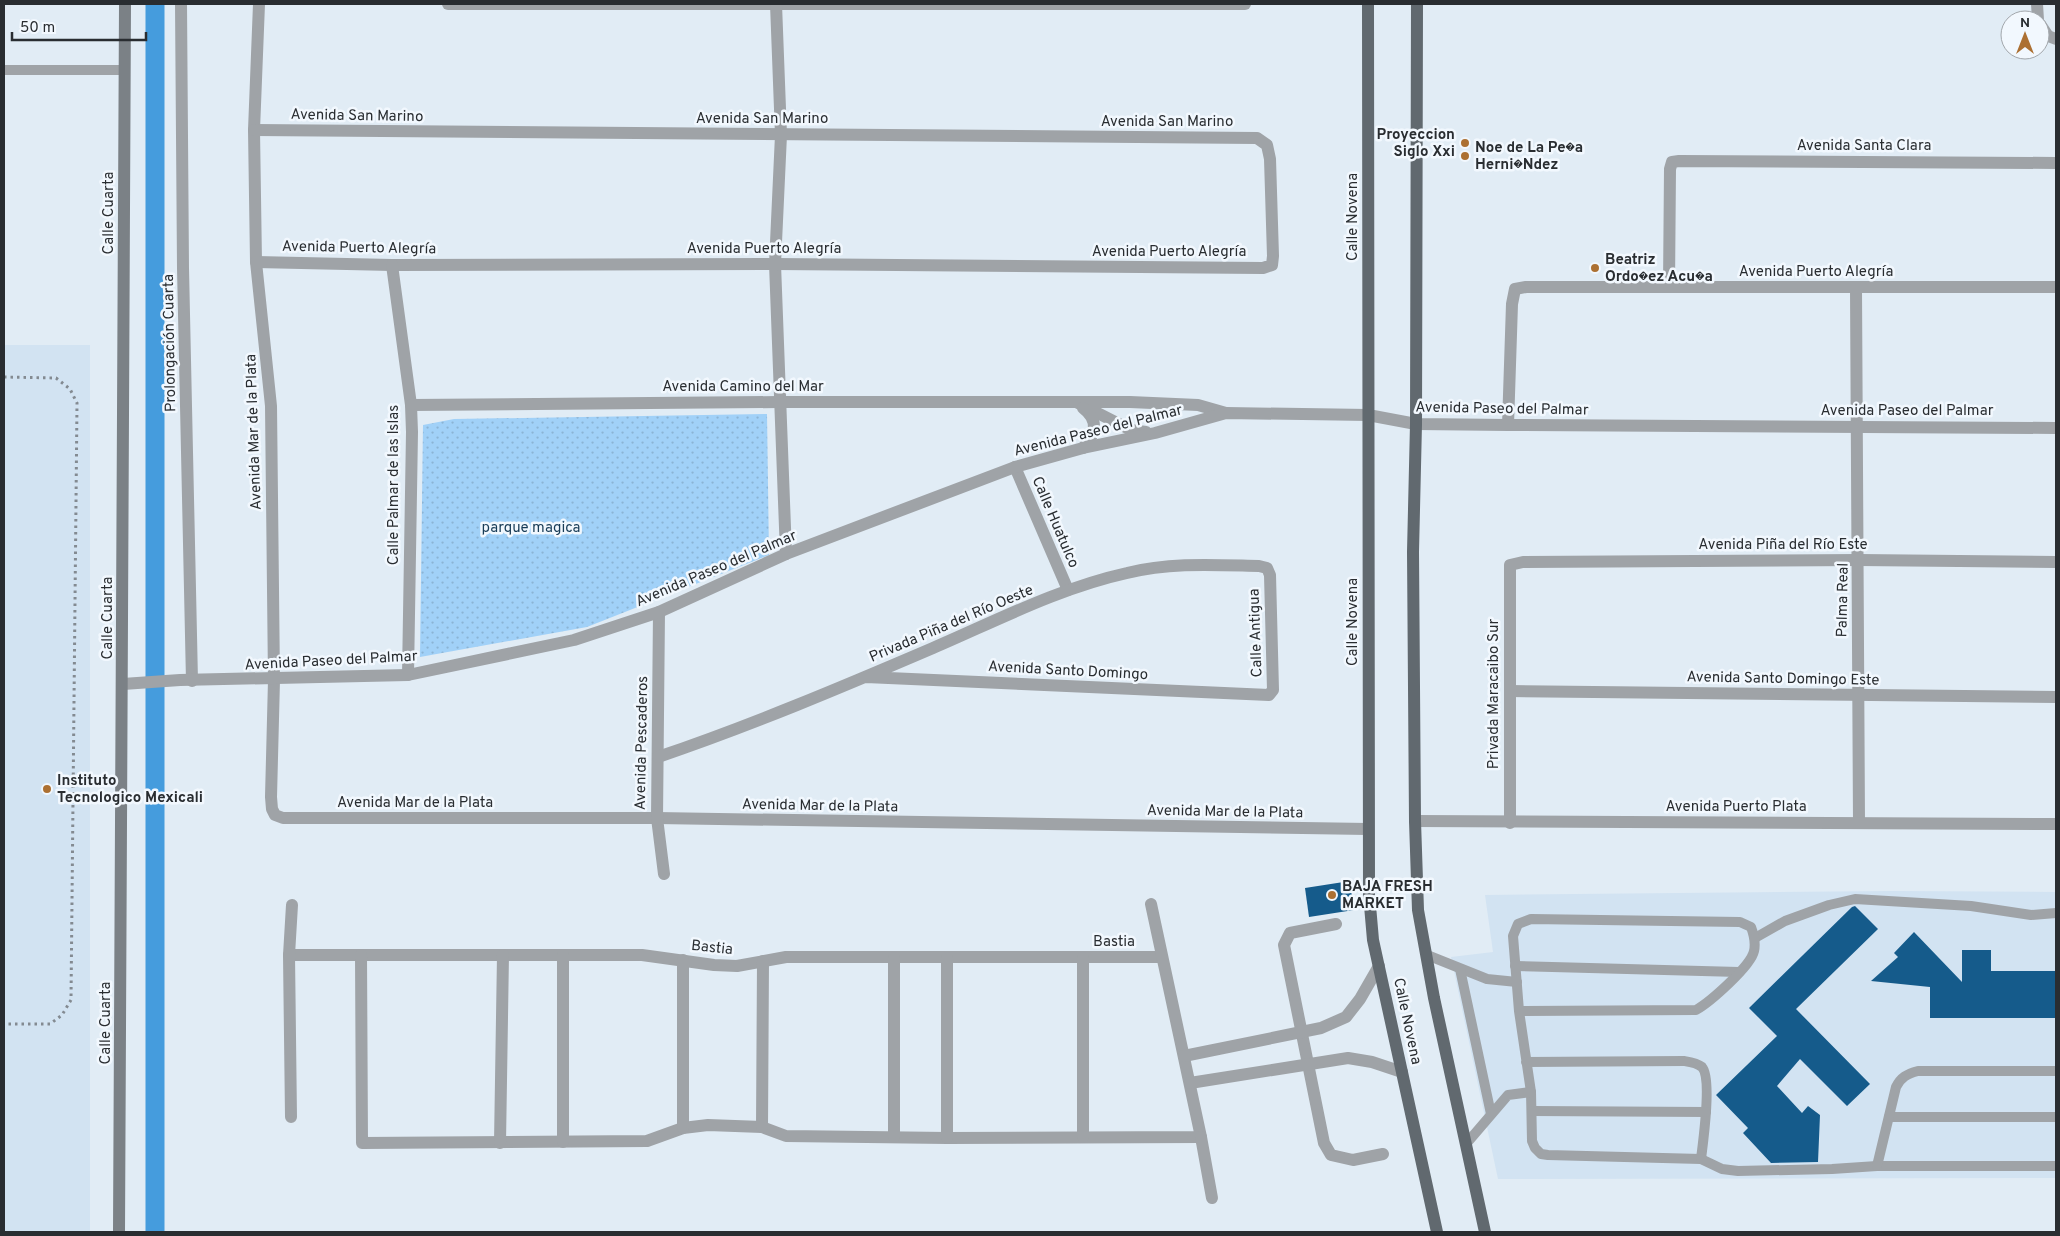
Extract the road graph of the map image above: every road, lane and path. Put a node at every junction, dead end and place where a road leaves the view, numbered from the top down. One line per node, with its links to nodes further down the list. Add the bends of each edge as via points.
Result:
1 (125, 4): 10 (street, Calle Cuarta)
2 (181, 4): 44 (street, Prolongación Cuarta)
3 (259, 4): 11 (street, Avenida Mar de la Plata)
4 (448, 4): 5 (street)
5 (776, 4): 6 (street); 12 (street)
6 (1245, 4)
7 (1368, 4): 26 (main road, Calle Novena)
8 (1417, 4): 27 (main road, Calle Novena)
9 (4, 70): 10 (lane)
10 (125, 70): 45 (street, Calle Cuarta)
11 (254, 130): 12 (street, Avenida San Marino); 14 (street, Avenida Mar de la Plata)
12 (781, 135): 15 (street); 17 (street, Avenida San Marino, via 1257,138 1267,144 1270,159)
13 (2056, 163): 18 (street, Avenida Santa Clara, via 1672,162)
14 (256, 262): 16 (street, Avenida Puerto Alegría); 43 (street, Avenida Mar de la Plata, via 271,406)
15 (775, 264): 16 (street, Avenida Puerto Alegría); 17 (street, Avenida Puerto Alegría, via 1253,268); 22 (street)
16 (392, 265): 24 (street, Calle Palmar de las Islas)
17 (1272, 265)
18 (1669, 286): 20 (street, Avenida Puerto Alegría); 28 (street, Avenida Puerto Alegría, via 1515,289)
19 (2056, 287): 20 (street, Avenida Puerto Alegría)
20 (1856, 288): 29 (street, Palma Real)
21 (4, 377): 80 (path, via 56,378 70,389 77,403 71,1000 62,1015 50,1024)
22 (779, 402): 23 (street, Avenida Camino del Mar); 24 (street, Avenida Camino del Mar); 34 (street)
23 (1075, 402): 25 (street, Avenida Camino del Mar, via 1198,406); 31 (street, Avenida Camino del Mar, via 1131,430); 32 (street, via 1089,412 1094,425 1092,438)
24 (410, 405): 41 (street, Calle Palmar de las Islas)
25 (1226, 413): 26 (street, Avenida Paseo del Palmar); 31 (street, Avenida Paseo del Palmar)
26 (1368, 415): 27 (street, Avenida Paseo del Palmar); 56 (main road, Calle Novena)
27 (1416, 424): 28 (street, Avenida Paseo del Palmar); 52 (main road, Calle Novena, via 1413,552)
28 (1508, 425): 29 (street, Avenida Paseo del Palmar)
29 (1857, 426): 30 (street, Avenida Paseo del Palmar); 35 (street, Palma Real)
30 (2056, 428)
31 (1156, 433): 32 (street, Avenida Paseo del Palmar)
32 (1083, 448): 33 (street, Avenida Paseo del Palmar)
33 (1015, 467): 34 (street, Avenida Paseo del Palmar); 39 (street, Calle Huatulco)
34 (786, 554): 40 (street, Avenida Paseo del Palmar)
35 (1859, 560): 36 (street, Avenida Piña del Río Este); 37 (street, Avenida Piña del Río Este, via 1523,562); 48 (street, Palma Real)
36 (2056, 562)
37 (1510, 565): 46 (street, Privada Maracaibo Sur)
38 (1267, 568): 39 (street, Privada Piña del Río Oeste, via 1187,564 1128,572); 47 (street, Calle Antigua, via 1270,575 1273,690)
39 (1068, 590): 42 (street, Privada Piña del Río Oeste)
40 (659, 612): 41 (street, Avenida Paseo del Palmar, via 574,640); 50 (street, Avenida Pescaderos)
41 (408, 675): 43 (street, Avenida Paseo del Palmar)
42 (866, 677): 47 (street, Avenida Santo Domingo); 50 (street, Privada Piña del Río Oeste, via 730,732)
43 (274, 680): 44 (street, Avenida Paseo del Palmar); 51 (street, Avenida Mar de la Plata, via 271,797 275,815 283,818)
44 (186, 681): 45 (street, Avenida Paseo del Palmar)
45 (123, 684): 109 (street, Calle Cuarta)
46 (1510, 691): 48 (street, Avenida Santo Domingo Este); 54 (street, Privada Maracaibo Sur)
47 (1269, 695)
48 (1857, 695): 49 (street, Avenida Santo Domingo Este); 53 (street, Palma Real)
49 (2056, 697)
50 (658, 757): 51 (street, Avenida Pescaderos)
51 (657, 818): 56 (street, Avenida Mar de la Plata); 57 (street, Avenida Pescaderos)
52 (1415, 821): 54 (street, Avenida Puerto Plata); 67 (main road, Calle Novena, via 1418,910)
53 (1859, 822): 54 (street, Avenida Puerto Plata); 55 (street, Avenida Puerto Plata)
54 (1510, 823)
55 (2056, 824)
56 (1368, 829): 74 (main road, Calle Novena, via 1369,894)
57 (664, 874)
58 (1151, 904): 68 (street)
59 (292, 906): 63 (street)
60 (2056, 913): 62 (lane, via 2031,915 1971,906 1855,899 1829,904 1785,921)
61 (1336, 924): 81 (street, via 1290,933 1284,945)
62 (1755, 938): 75 (lane, via 1751,927 1740,922 1531,919 1518,924 1513,936); 77 (lane, via 1754,953)
63 (289, 955): 64 (street, Bastia); 93 (street)
64 (361, 955): 65 (street, Bastia); 102 (street, via 362,1143)
65 (503, 955): 66 (street, Bastia); 102 (street)
66 (563, 955): 72 (street, Bastia, via 642,955); 101 (street)
67 (1427, 955): 76 (lane); 103 (main road, Calle Novena)
68 (1161, 957): 71 (street, Bastia); 82 (street)
69 (894, 958): 70 (street, Bastia); 73 (street, Bastia, via 786,957); 97 (street)
70 (947, 958): 71 (street, Bastia); 100 (street)
71 (1083, 958): 98 (street)
72 (683, 960): 73 (street, Bastia, via 737,966); 96 (street)
73 (763, 961): 95 (street)
74 (1379, 966): 81 (street, via 1346,1017); 86 (main road, Calle Novena)
75 (1515, 966): 77 (lane); 78 (lane)
76 (1460, 969): 78 (lane, via 1487,979); 91 (lane)
77 (1739, 972): 79 (lane, via 1708,1004 1696,1010)
78 (1516, 982): 79 (lane)
79 (1519, 1011): 83 (lane)
80 (4, 1024)
81 (1302, 1032): 82 (street); 84 (street)
82 (1184, 1056): 87 (street)
83 (1526, 1062): 88 (lane); 90 (lane, via 1694,1062 1707,1076)
84 (1307, 1064): 86 (street, via 1348,1058); 87 (street); 104 (street, via 1324,1143 1331,1155 1353,1160)
85 (2056, 1071): 92 (lane, via 1918,1070 1900,1078)
86 (1402, 1072): 110 (main road, Calle Novena)
87 (1190, 1083): 99 (street)
88 (1531, 1092): 89 (lane); 91 (lane, via 1508,1096)
89 (1532, 1111): 90 (lane); 105 (lane, via 1532,1141 1541,1154)
90 (1706, 1112): 105 (lane)
91 (1491, 1114): 103 (lane)
92 (1889, 1116): 94 (lane); 106 (lane)
93 (291, 1117)
94 (2056, 1117)
95 (762, 1127): 96 (street); 97 (street, via 786,1136)
96 (683, 1128): 101 (street, via 647,1141)
97 (894, 1137): 100 (street)
98 (1083, 1137): 99 (street); 100 (street)
99 (1202, 1137): 108 (street)
100 (948, 1138)
101 (563, 1142): 102 (street)
102 (500, 1143)
103 (1466, 1144): 111 (main road, Calle Novena)
104 (1383, 1154)
105 (1701, 1159): 106 (lane, via 1722,1169 1738,1171)
106 (1877, 1166): 107 (lane)
107 (2056, 1166)
108 (1212, 1198)
109 (119, 1232)
110 (1437, 1232)
111 (1485, 1232)

